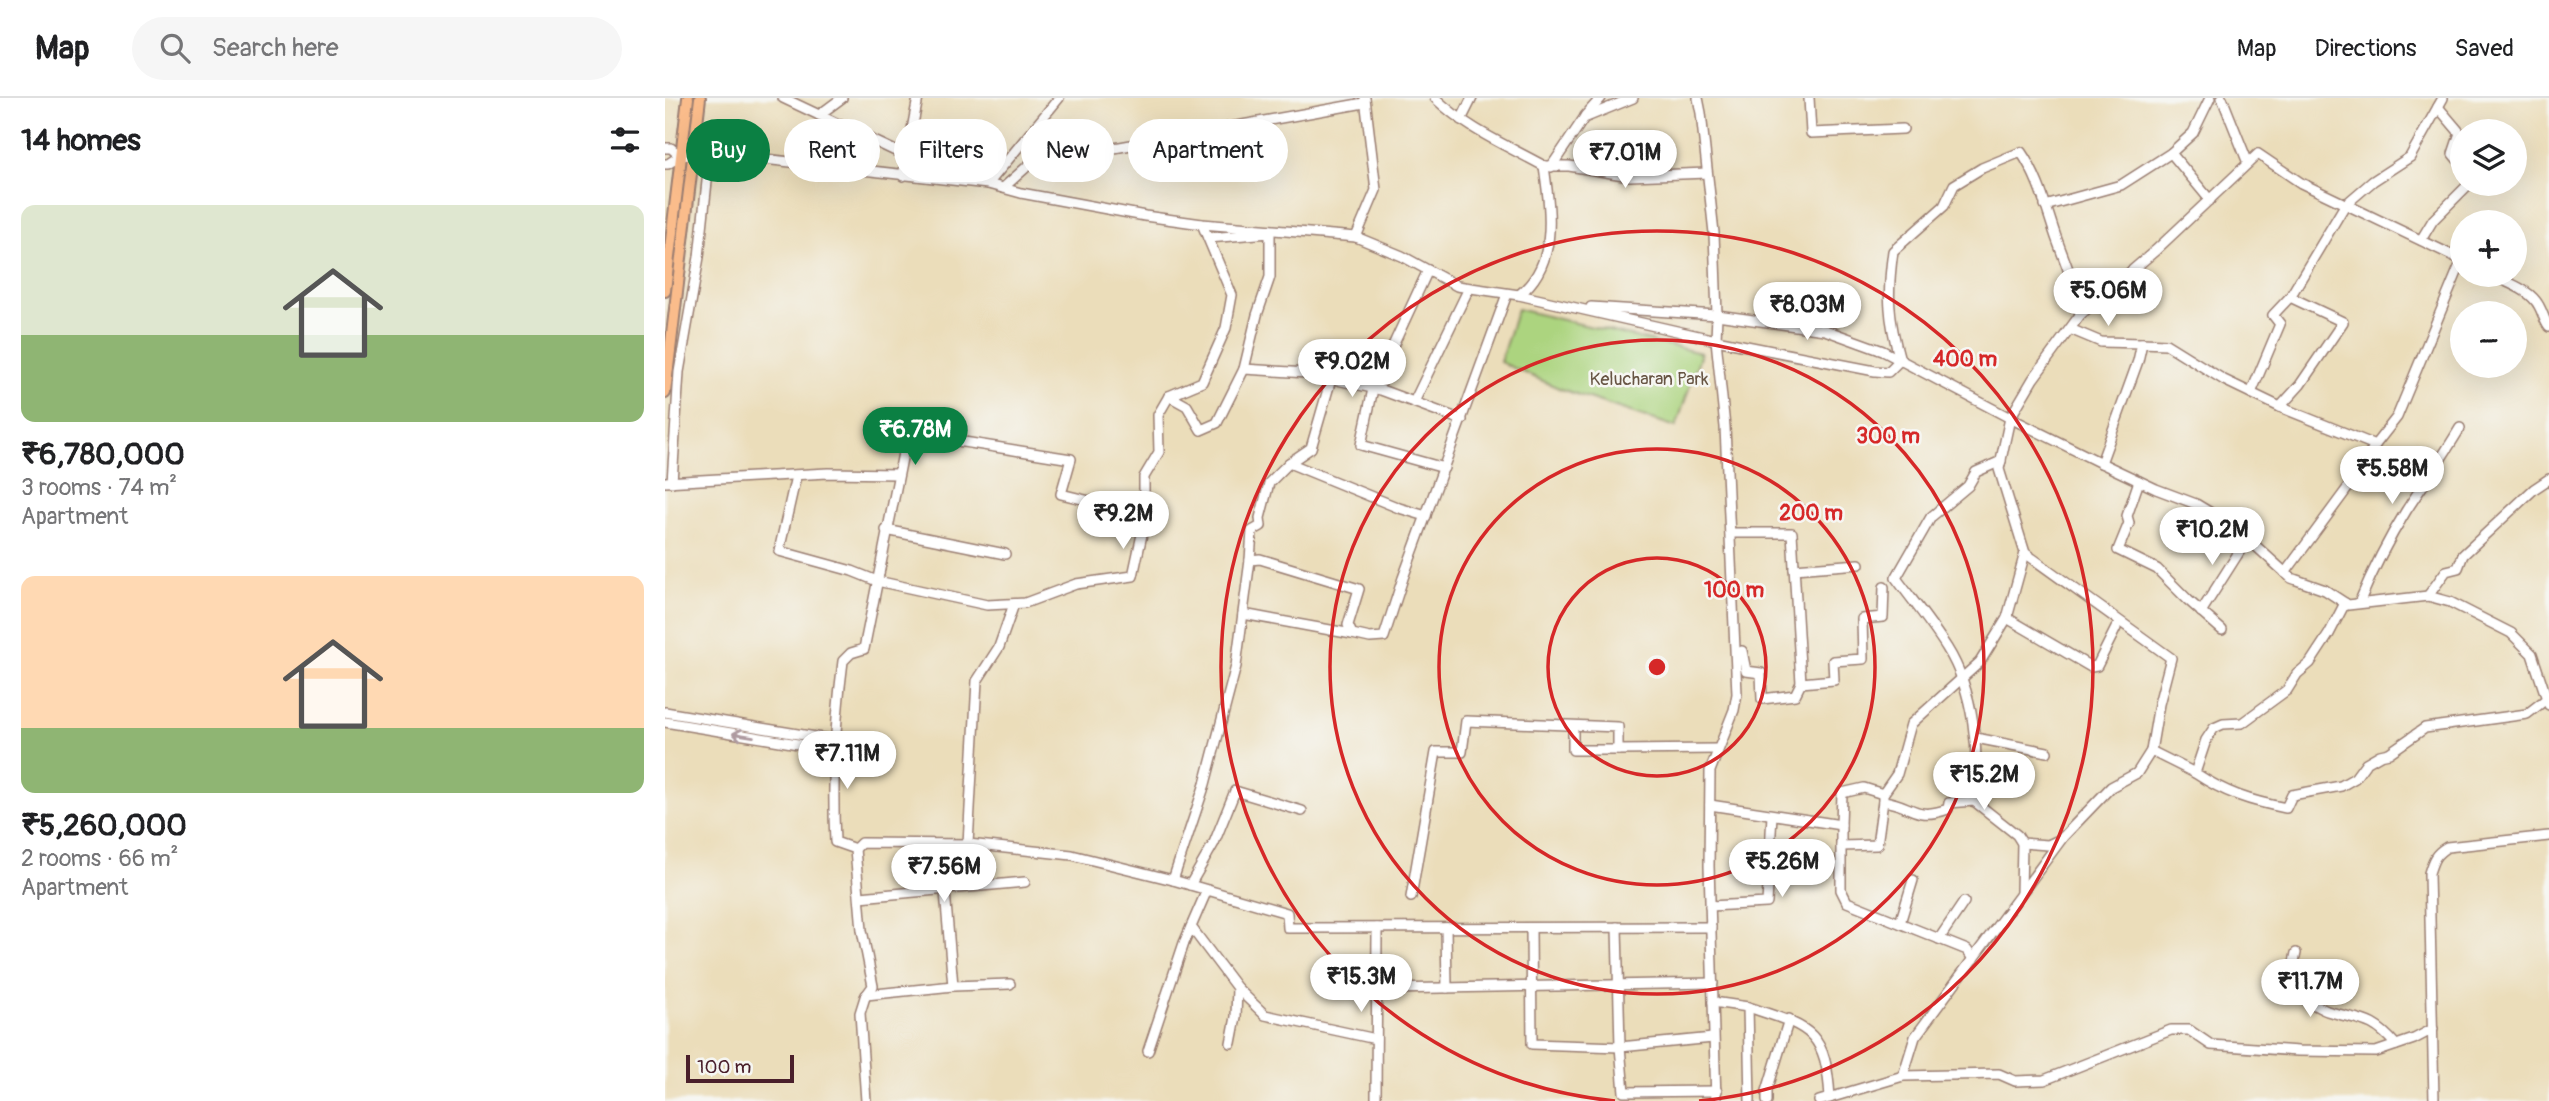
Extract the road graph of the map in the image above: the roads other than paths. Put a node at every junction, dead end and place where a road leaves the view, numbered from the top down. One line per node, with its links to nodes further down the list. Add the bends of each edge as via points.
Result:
1 (688, 98): 27 (main road)
2 (700, 98): 19 (main road)
3 (783, 98): 17 (street)
4 (842, 98): 17 (street)
5 (918, 98): 20 (street)
6 (1059, 98): 38 (street)
7 (1435, 98): 22 (street)
8 (1472, 98): 22 (street)
9 (1601, 98): 18 (street)
10 (1633, 98): 18 (street)
11 (1697, 98): 33 (street)
12 (1809, 98): 23 (street, via 1811,133)
13 (2210, 98): 26 (street, via 2193,133)
14 (2222, 98): 30 (street)
15 (1364, 100): 39 (street, via 1031,163); 45 (street, via 1376,190)
16 (2440, 102): 21 (street); 42 (street, via 2410,157)
17 (819, 115): 25 (street)
18 (1584, 118): 32 (street)
19 (697, 119)
20 (914, 119)
21 (2451, 119)
22 (1461, 120): 32 (street)
23 (1903, 129)
24 (665, 148): 27 (street)
25 (894, 150)
26 (2171, 153): 41 (street); 43 (street, via 2121,185)
27 (680, 156): 28 (street); 31 (street); 48 (main road)
28 (686, 156)
29 (770, 160): 34 (street)
30 (2248, 163): 41 (street); 42 (street, via 2258,154)
31 (665, 164)
32 (1548, 167): 33 (street, via 1630,176); 56 (street, via 1544,264)
33 (1707, 173): 59 (street)
34 (894, 175)
35 (689, 182): 68 (main road)
36 (707, 182): 87 (street, via 679,372)
37 (972, 182): 38 (street)
38 (988, 184): 39 (street)
39 (1003, 188): 44 (street)
40 (2457, 196): 47 (street)
41 (2210, 200): 60 (street)
42 (2345, 205): 47 (street); 57 (street)
43 (2045, 206): 60 (street, via 2076,288); 65 (street, via 2034,171 2021,152 1954,185 1944,206 1893,251 1888,291)
44 (1202, 224): 45 (street); 46 (street)
45 (1356, 237): 50 (street)
46 (1208, 238): 66 (street, via 1270,233 1270,277); 72 (street, via 1232,295 1226,328 1202,382)
47 (2421, 240): 49 (street)
48 (668, 252): 54 (main road)
49 (2450, 254)
50 (1428, 270): 53 (street); 69 (street)
51 (2451, 287): 78 (street, via 2397,417)
52 (2516, 287): 61 (street, via 2539,306)
53 (1469, 288): 55 (street); 73 (street)
54 (665, 291)
55 (1507, 294): 56 (street); 76 (street)
56 (1520, 295): 58 (street)
57 (2290, 297): 71 (street, via 2273,315 2280,324); 74 (street, via 2343,322)
58 (1564, 305): 59 (street); 63 (street)
59 (1717, 315): 63 (street); 65 (street, via 1825,330)
60 (2080, 315): 62 (street)
61 (2549, 327)
62 (2070, 329): 64 (street, via 2101,342); 75 (street)
63 (1716, 340): 65 (street, via 1875,371 1888,372); 91 (street)
64 (2142, 343): 71 (street, via 2166,344); 81 (street)
65 (1900, 360): 75 (street)
66 (1244, 369): 67 (street); 72 (street, via 1217,423 1201,430 1187,406)
67 (1331, 379): 69 (street); 80 (street, via 1311,448)
68 (666, 380): 70 (main road)
69 (1373, 389): 73 (street); 82 (street, via 1361,444)
70 (665, 393)
71 (2251, 393): 74 (street)
72 (1168, 396): 88 (street, via 1158,415 1159,452 1144,477)
73 (1414, 402): 76 (street)
74 (2280, 407): 78 (street)
75 (2010, 418): 79 (street); 81 (street)
76 (1462, 420): 82 (street)
77 (2460, 428): 103 (street, via 2405,512)
78 (2375, 444): 98 (street)
79 (2001, 461): 93 (street, via 1999,469); 112 (street, via 1976,472 1968,486 1931,517 1896,578 1948,649)
80 (1289, 463): 89 (street); 95 (street, via 1269,483 1261,526 1252,531)
81 (2101, 463): 86 (street)
82 (1444, 468): 89 (street)
83 (898, 474): 84 (street); 88 (street, via 907,433 1070,459 1061,494 1127,510); 90 (street)
84 (796, 476): 87 (street); 99 (street, via 779,551)
85 (2549, 479): 101 (street, via 2463,555 2458,568 2446,571)
86 (2139, 481): 92 (street, via 2196,504); 105 (street, via 2117,551 2157,569)
87 (669, 482)
88 (1144, 504): 104 (street, via 1133,576 1076,584)
89 (1426, 516): 110 (street, via 1384,637)
90 (887, 530): 94 (street); 99 (street)
91 (1731, 533): 97 (street, via 1792,533); 120 (street, via 1737,694)
92 (2248, 538): 98 (street); 105 (street)
93 (2025, 553): 107 (street); 123 (street, via 2171,658)
94 (1005, 554)
95 (1250, 560): 106 (street); 110 (street, via 1260,559 1359,589 1348,625)
96 (1859, 564): 97 (street)
97 (1794, 569): 113 (street)
98 (2285, 573): 102 (street)
99 (877, 581): 104 (street, via 987,605); 119 (street, via 864,649 843,661)
100 (1884, 587): 113 (street, via 1883,617 1862,618 1863,659 1833,661 1834,680)
101 (2428, 596): 103 (street); 114 (street, via 2511,633 2532,654)
102 (2345, 603): 103 (street); 125 (street, via 2310,663 2287,690 2242,723 2214,728)
103 (2359, 603)
104 (1014, 604): 136 (street, via 999,647 977,681)
105 (2201, 612): 109 (street)
106 (1243, 614): 110 (street); 139 (street, via 1236,666 1205,784)
107 (2007, 618): 108 (street, via 2091,667 2097,666); 112 (street, via 1980,662)
108 (2116, 628)
109 (2222, 631)
110 (1352, 634)
111 (1742, 651): 113 (street, via 1746,671 1761,673 1762,699 1795,695)
112 (1962, 679): 118 (street); 126 (street, via 1911,724 1897,774)
113 (1801, 683)
114 (2548, 700): 125 (street, via 2527,714 2425,729 2366,764 2341,786 2292,795 2286,808 2233,795)
115 (665, 712): 119 (street)
116 (665, 722): 121 (street, one-way to 116)
117 (1573, 726): 122 (street, via 1618,727); 122 (street, via 1573,750); 147 (street, via 1466,722 1462,752 1436,752)
118 (1976, 738): 124 (street); 127 (street)
119 (834, 740): 121 (street)
120 (1718, 749): 122 (street); 128 (street, via 1710,771)
121 (834, 750): 138 (street, via 835,842)
122 (1618, 750)
123 (2151, 751): 125 (street); 133 (street, via 2137,773 2112,787)
124 (2047, 752)
125 (2195, 773)
126 (1883, 798): 127 (street, via 1931,816 1948,809 1949,803); 131 (street, via 1864,788 1842,793); 137 (street, via 1877,845)
127 (1974, 802): 134 (street)
128 (1710, 805): 130 (street); 149 (street)
129 (1302, 811): 142 (street, via 1235,791 1214,843)
130 (1772, 815): 131 (street); 149 (street, via 1767,903)
131 (1841, 825): 137 (street)
132 (2549, 836): 172 (street, via 2447,847 2436,853 2429,873)
133 (2061, 839): 134 (street, via 2048,845); 145 (street)
134 (2022, 843): 145 (street)
135 (941, 844): 136 (street); 138 (street, via 861,843); 143 (street)
136 (968, 844): 139 (street, via 1072,855)
137 (1841, 846): 150 (street, via 1841,890 1847,902)
138 (855, 849): 146 (street)
139 (1173, 880): 142 (street)
140 (1913, 880): 150 (street)
141 (1025, 881): 143 (street)
142 (1190, 885): 144 (street)
143 (945, 889): 146 (street); 163 (street)
144 (1207, 890): 151 (street); 153 (street, via 1287,913 1288,928)
145 (2021, 893): 159 (street)
146 (860, 897): 167 (street, via 873,986)
147 (1411, 897)
148 (1964, 902): 157 (street)
149 (1710, 906): 152 (street)
150 (1899, 923): 157 (street)
151 (1191, 927): 165 (street); 178 (street)
152 (1711, 927): 156 (street); 160 (street)
153 (1377, 928): 154 (street); 168 (street)
154 (1446, 928): 155 (street); 166 (street)
155 (1531, 928): 156 (street); 164 (street)
156 (1617, 928): 162 (street)
157 (1939, 939): 159 (street, via 1966,950)
158 (2296, 953): 176 (street, via 2291,976 2302,998 2382,1029)
159 (1973, 959): 179 (street, via 1916,1037)
160 (1713, 982): 162 (street); 169 (street)
161 (1010, 984): 163 (street)
162 (1620, 984): 164 (street); 177 (street)
163 (953, 986): 167 (street)
164 (1531, 986): 166 (street); 177 (street, via 1532,1044)
165 (1237, 988): 174 (street, via 1265,1015); 175 (street)
166 (1447, 988): 168 (street, via 1391,989)
167 (866, 995): 182 (street, via 860,1013)
168 (1376, 996): 174 (street)
169 (1713, 1002): 170 (street); 173 (street)
170 (1748, 1007): 171 (street); 184 (street)
171 (1789, 1019): 181 (street, via 1813,1035 1825,1059); 185 (street)
172 (2433, 1029): 176 (street); 187 (street)
173 (1713, 1038): 177 (street); 180 (street)
174 (1376, 1039): 183 (street)
175 (1231, 1043)
176 (2396, 1045): 179 (street, via 2376,1052 2298,1051 2211,1045 2189,1030 2171,1030 2045,1080 2015,1081 1999,1074)
177 (1620, 1046): 180 (street, via 1624,1092)
178 (1148, 1051)
179 (1903, 1076): 181 (street)
180 (1716, 1096)
181 (1830, 1098): 186 (street)
182 (866, 1101)
183 (1375, 1101)
184 (1750, 1101)
185 (1767, 1101)
186 (1819, 1101)
187 (2434, 1101)

